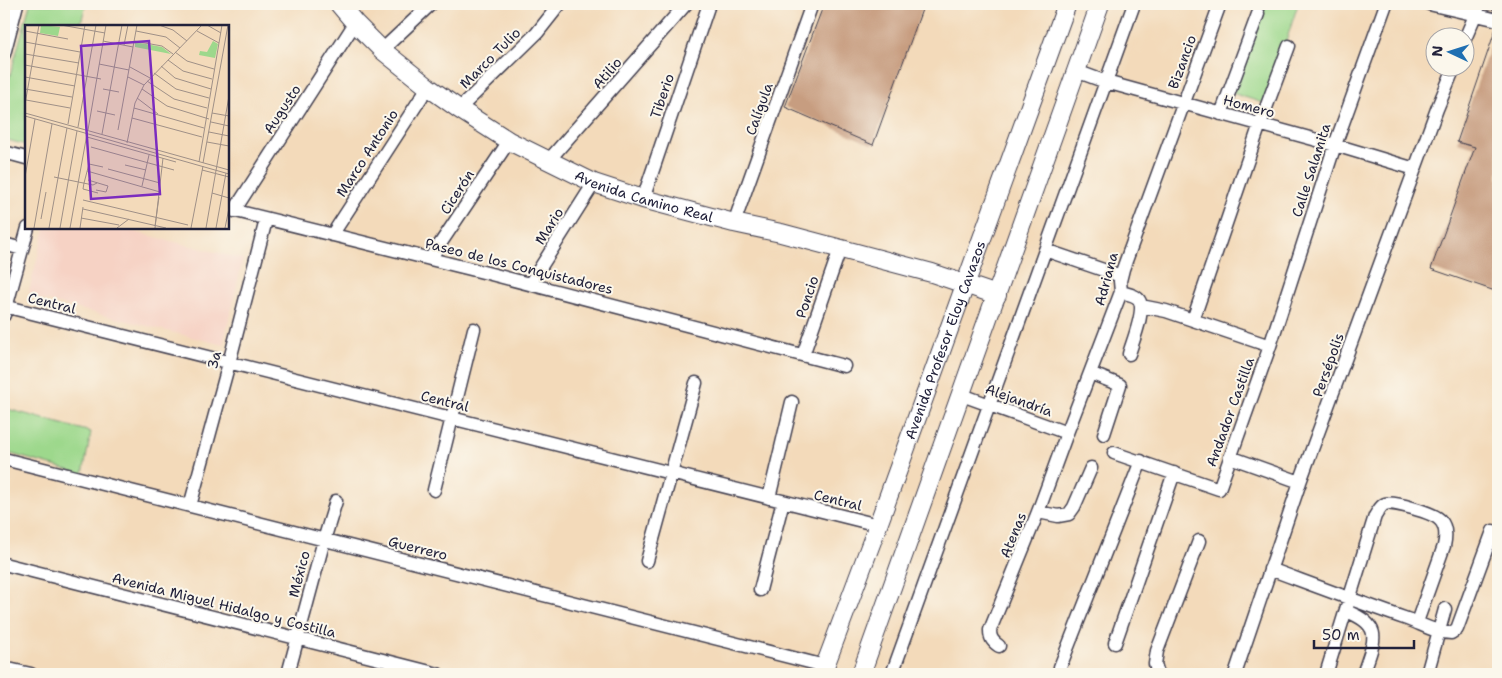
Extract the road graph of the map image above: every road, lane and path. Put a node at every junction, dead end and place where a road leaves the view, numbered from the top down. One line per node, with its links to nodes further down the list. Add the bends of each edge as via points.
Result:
1 (17, 4): 21 (street)
2 (339, 4): 17 (main road, Avenida Camino Real)
3 (431, 4): 20 (street)
4 (560, 4): 27 (street, Marco Tulio, via 537,33)
5 (686, 4): 34 (street, Atilio)
6 (709, 4): 37 (street, Tiberio)
7 (812, 4): 40 (street, Calígula)
8 (1067, 4): 50 (main road, Avenida Profesor Eloy Cavazos)
9 (1100, 4): 22 (main road)
10 (1134, 4): 24 (street)
11 (1220, 4): 26 (street, Bizancio)
12 (1386, 4): 31 (street, Calle Salamita)
13 (1429, 4): 14 (street)
14 (1478, 9): 16 (street); 18 (street)
15 (1258, 14): 28 (street)
16 (1498, 20)
17 (355, 23): 20 (main road, Avenida Camino Real); 38 (street, Augusto)
18 (1470, 28)
19 (1289, 46): 29 (street)
20 (382, 50): 25 (main road, Avenida Camino Real)
21 (4, 54)
22 (1076, 71): 24 (street, Homero); 52 (main road)
23 (1450, 78): 35 (street, Persépolis)
24 (1106, 82): 26 (street, Homero); 46 (street)
25 (428, 87): 27 (main road, Avenida Camino Real); 42 (street, Marco Antonio)
26 (1183, 103): 28 (street, Homero); 48 (street, Adriana)
27 (459, 110): 30 (main road, Avenida Camino Real)
28 (1221, 114): 29 (street, Homero)
29 (1260, 124): 31 (street, Homero); 55 (street)
30 (509, 141): 34 (main road, Avenida Camino Real); 47 (street, Cicerón)
31 (1334, 145): 35 (street, Homero); 57 (street, Calle Salamita)
32 (4, 152): 33 (street)
33 (25, 158)
34 (548, 161): 36 (main road, Avenida Camino Real)
35 (1415, 169): 77 (street, Persépolis)
36 (594, 183): 37 (main road, Avenida Camino Real); 49 (street, Mario)
37 (643, 199): 40 (main road, Avenida Camino Real)
38 (231, 210): 39 (street, Paseo de los Conquistadores)
39 (266, 220): 42 (street, Paseo de los Conquistadores); 60 (street, 3a)
40 (734, 223): 45 (main road, Avenida Camino Real)
41 (28, 229): 44 (street)
42 (332, 235): 47 (street, Paseo de los Conquistadores)
43 (4, 244): 44 (street)
44 (22, 249): 54 (street)
45 (840, 249): 50 (main road, Avenida Camino Real); 59 (street, Poncio)
46 (1045, 250): 48 (street); 66 (street)
47 (430, 260): 49 (street, Paseo de los Conquistadores)
48 (1120, 276): 51 (street, Adriana)
49 (530, 284): 59 (street, Paseo de los Conquistadores)
50 (966, 284): 52 (main road, Avenida Camino Real); 84 (main road, Avenida Profesor Eloy Cavazos)
51 (1121, 292): 53 (street, via 1135,296); 62 (street, Adriana)
52 (997, 295): 64 (main road)
53 (1141, 306): 55 (street); 58 (street)
54 (4, 309): 60 (street, Central)
55 (1193, 320): 57 (street)
56 (474, 329): 67 (street)
57 (1270, 346): 71 (street, Andador Castilla)
58 (1129, 354)
59 (803, 355): 61 (street, Paseo de los Conquistadores)
60 (229, 363): 67 (street, Central); 82 (street, 3a)
61 (844, 366)
62 (1090, 373): 68 (street, Adriana); 69 (street, via 1120,385)
63 (696, 383): 75 (street)
64 (962, 394): 66 (street, Alejandría); 106 (main road)
65 (792, 402): 79 (street)
66 (989, 406): 68 (street, Alejandría); 107 (street)
67 (451, 418): 75 (street, Central); 78 (street)
68 (1067, 433): 83 (street, Atenas)
69 (1104, 434)
70 (1114, 454): 73 (street)
71 (1230, 457): 76 (street, Andador Castilla, via 1219,489); 77 (street)
72 (4, 459): 82 (street, Guerrero)
73 (1141, 461): 76 (street); 99 (street)
74 (1091, 468): 83 (street, via 1069,514 1058,516)
75 (671, 473): 79 (street, Central); 88 (street)
76 (1174, 473): 97 (street)
77 (1300, 482): 90 (street, Persépolis)
78 (434, 490)
79 (769, 498): 81 (street, Central)
80 (336, 501): 86 (street, México)
81 (783, 501): 84 (street, Central); 91 (street)
82 (190, 506): 86 (street, Guerrero)
83 (1038, 512): 98 (street, Atenas, via 990,630 992,641)
84 (878, 525): 101 (main road, Avenida Profesor Eloy Cavazos)
85 (1493, 531): 95 (street, via 1457,629 1451,633)
86 (324, 540): 96 (street, México); 101 (street, Guerrero)
87 (1199, 541): 102 (street, via 1155,658)
88 (647, 561)
89 (4, 564): 96 (street, Avenida Miguel Hidalgo y Costilla)
90 (1270, 569): 92 (street); 108 (street, Persépolis)
91 (760, 590)
92 (1348, 605): 94 (street); 94 (street, via 1375,516 1382,506 1395,504 1434,515 1444,527 1446,537); 109 (street); 110 (street, via 1371,625 1373,632 1371,650)
93 (1445, 609): 95 (street)
94 (1417, 622): 95 (street)
95 (1439, 632): 111 (street)
96 (297, 639): 104 (street, México); 105 (street, Avenida Miguel Hidalgo y Costilla)
97 (1115, 643)
98 (999, 646)
99 (1060, 667)
100 (4, 668): 103 (street)
101 (824, 670)
102 (1157, 672)
103 (30, 674)
104 (288, 674)
105 (438, 674)
106 (862, 674)
107 (892, 674)
108 (1235, 674)
109 (1326, 674)
110 (1362, 674)
111 (1427, 674)

